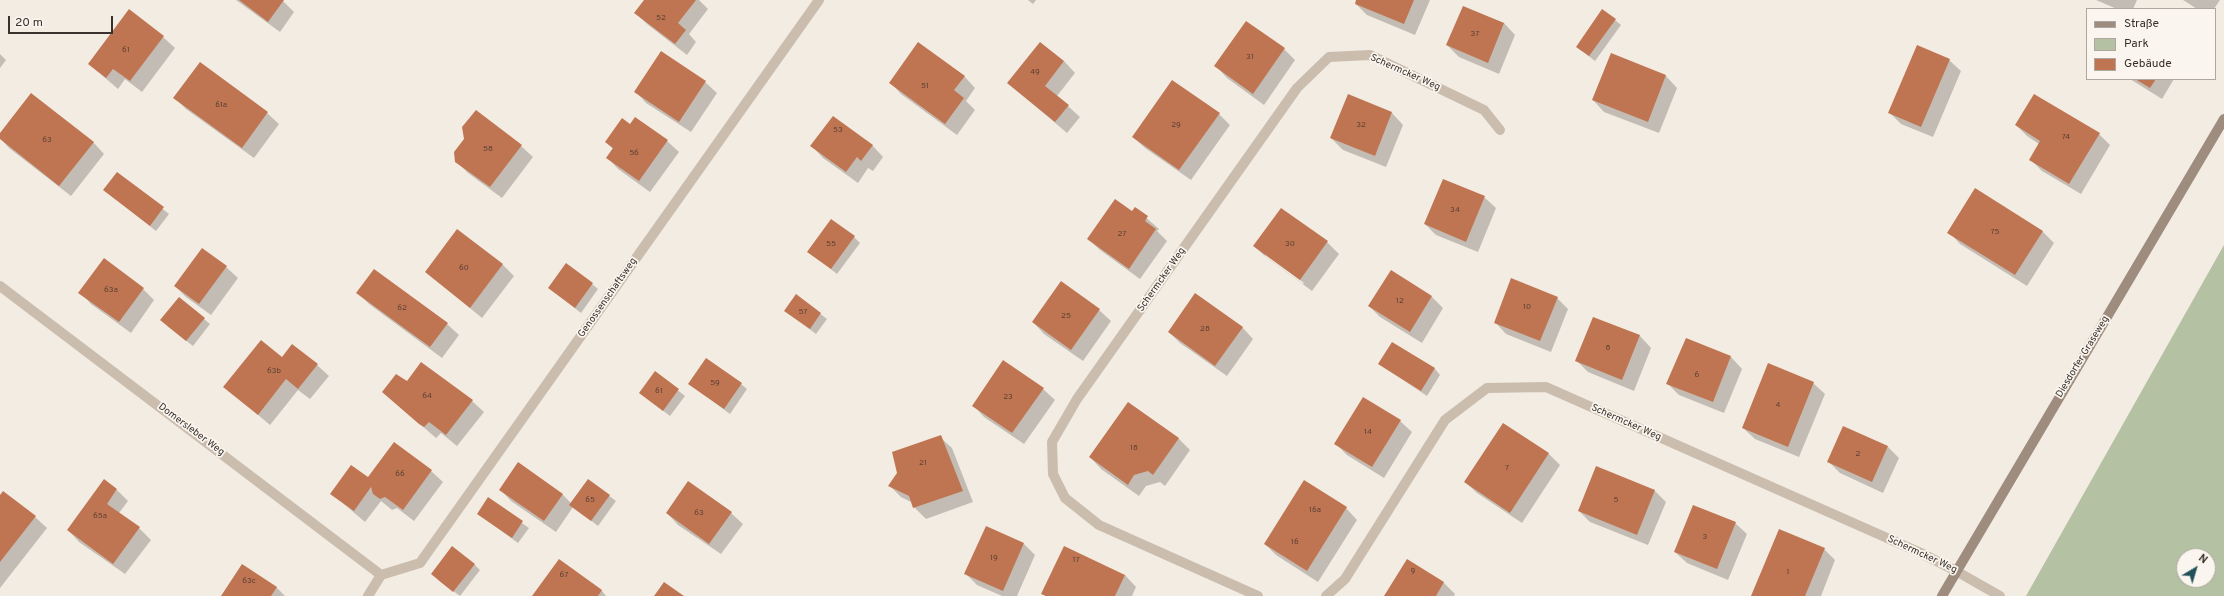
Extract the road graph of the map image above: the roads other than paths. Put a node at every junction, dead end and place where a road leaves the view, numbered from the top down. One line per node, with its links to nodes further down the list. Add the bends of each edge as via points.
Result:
1 (819, 0): 6 (street, Genossenschaftsweg, via 420,563)
2 (2224, 118): 5 (main road, Diesdorfer Graseweg)
3 (1500, 130): 8 (street, Schermcker Weg, via 1484,110 1370,55 1328,57 1297,88 1077,400 1052,442 1053,474 1065,498 1099,525)
4 (0, 286): 6 (street, Domersleber Weg)
5 (1956, 571): 9 (street, Schermcker Weg, via 1921,553 1546,387 1486,388 1446,420 1345,579); 10 (main road, Diesdorfer Graseweg); 11 (street, Schermcker Weg)
6 (381, 575): 7 (street)
7 (368, 596)
8 (1258, 596)
9 (1326, 596)
10 (1942, 596)
11 (2000, 596)

